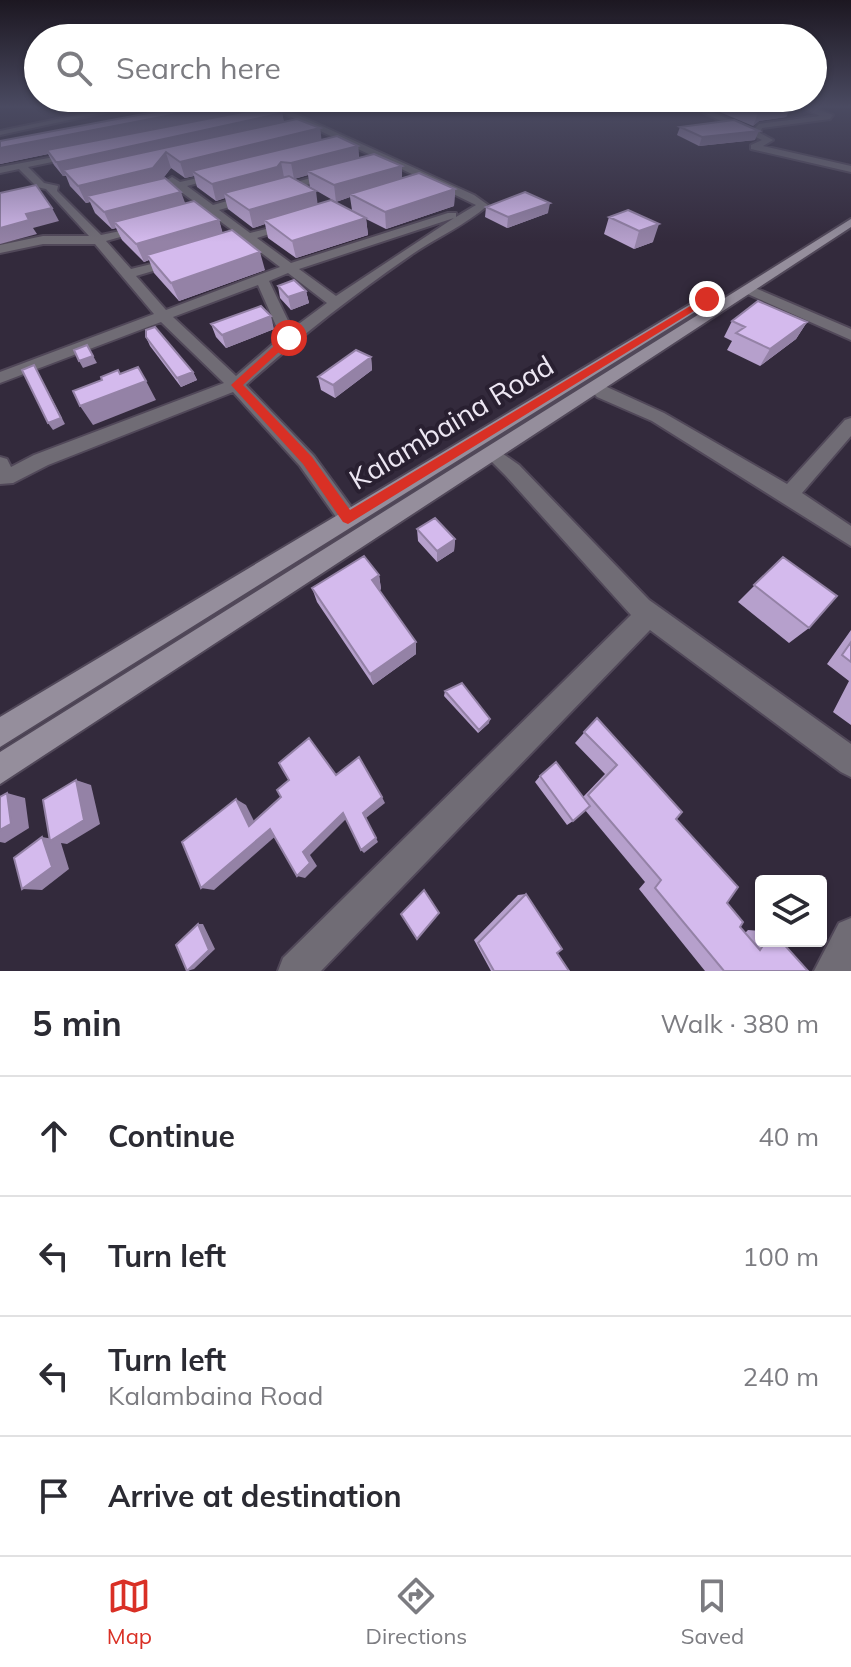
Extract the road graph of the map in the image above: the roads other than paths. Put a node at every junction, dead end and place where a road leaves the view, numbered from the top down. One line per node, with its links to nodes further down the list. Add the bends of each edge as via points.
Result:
1 (370, 151): 5 (street)
2 (773, 151): 7 (street)
3 (92, 152): 6 (street)
4 (0, 157): 6 (street)
5 (388, 159): 11 (street); 14 (street)
6 (10, 168): 25 (street, via 82,210)
7 (851, 169)
8 (159, 171): 13 (street)
9 (231, 172): 13 (street)
10 (281, 179): 14 (street)
11 (431, 179): 12 (street); 16 (street)
12 (418, 184)
13 (179, 185): 15 (street); 17 (street)
14 (298, 189): 17 (street)
15 (134, 197)
16 (483, 205): 23 (street); 28 (street)
17 (212, 209): 20 (street); 24 (street)
18 (851, 211): 45 (main road, Kalambaina Road)
19 (307, 219): 24 (street)
20 (168, 221)
21 (851, 222): 33 (main road)
22 (154, 225): 25 (street)
23 (378, 233): 28 (street); 30 (street)
24 (249, 237): 26 (street); 30 (street)
25 (96, 240): 27 (street, via 43,240); 31 (street)
26 (208, 250)
27 (0, 251)
28 (407, 252): 34 (street)
29 (195, 254): 31 (street)
30 (290, 268): 32 (street); 34 (street)
31 (126, 275): 35 (street)
32 (262, 280): 35 (street); 37 (street)
33 (748, 289): 36 (street); 40 (main road)
34 (336, 303): 37 (street)
35 (164, 317): 38 (street); 39 (street)
36 (851, 335)
37 (289, 338): 39 (street)
38 (0, 378)
39 (236, 385): 43 (street, via 6,478); 45 (street, via 307,461)
40 (596, 387): 42 (main road); 44 (street, via 658,417)
41 (851, 424): 44 (street)
42 (492, 453): 47 (street); 50 (main road)
43 (0, 464)
44 (789, 495): 46 (street)
45 (348, 518): 48 (main road, Kalambaina Road)
46 (851, 537)
47 (640, 608): 49 (street); 52 (street, via 645,618)
48 (0, 733)
49 (851, 762)
50 (0, 769)
51 (851, 935): 53 (street)
52 (296, 971)
53 (832, 971)

